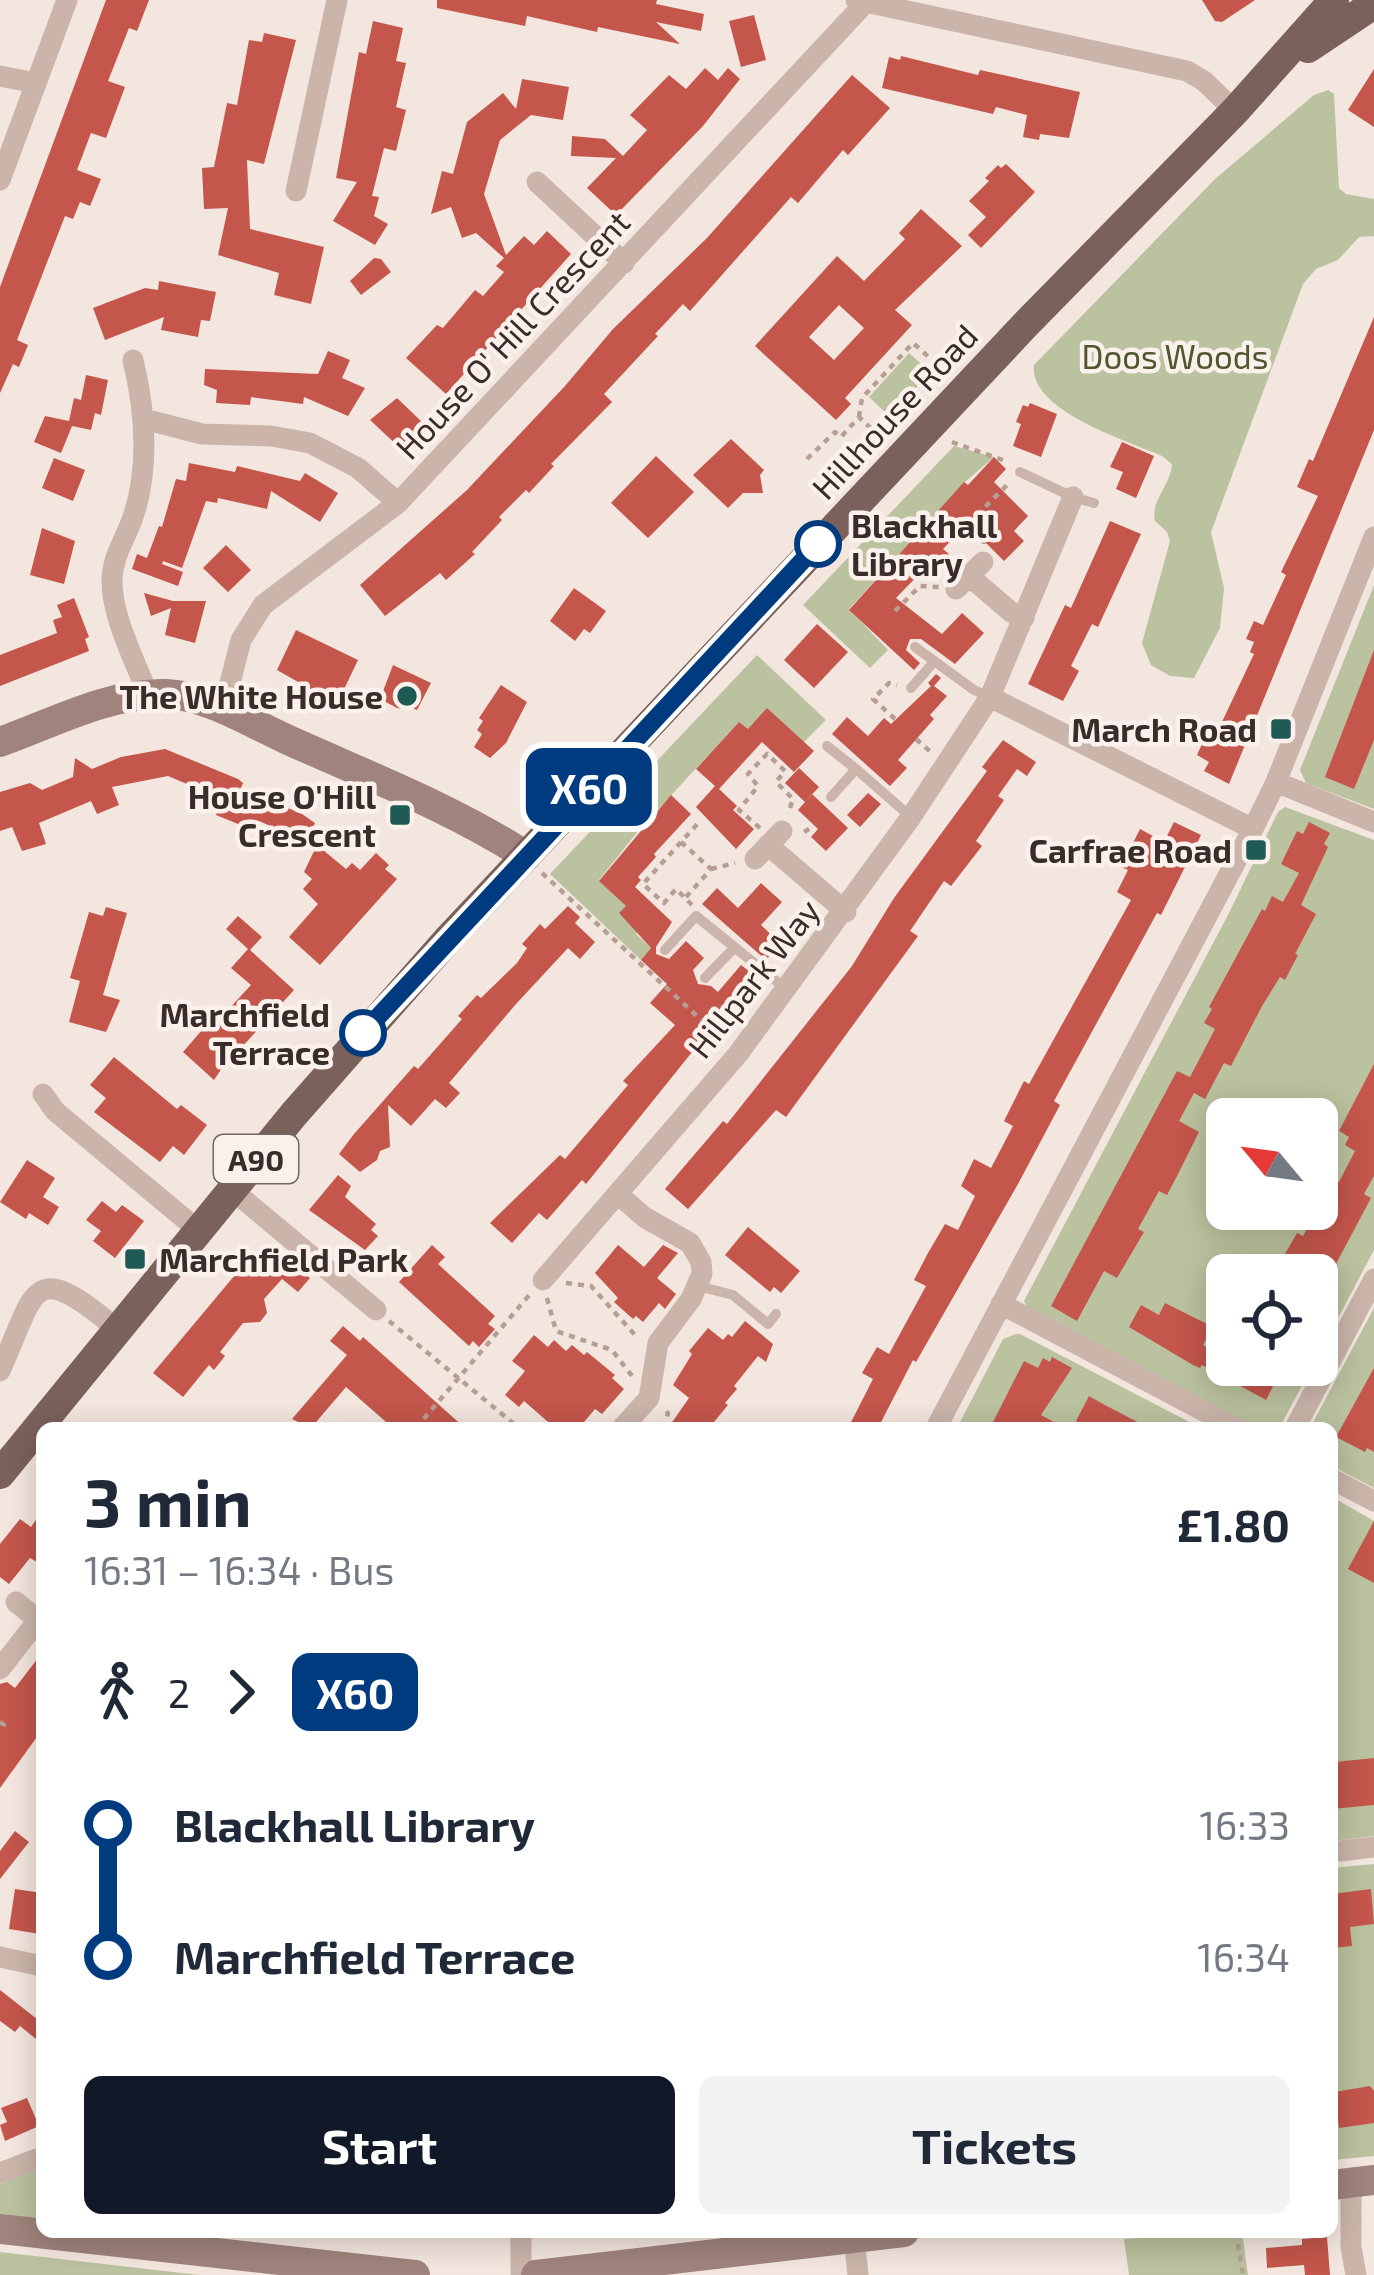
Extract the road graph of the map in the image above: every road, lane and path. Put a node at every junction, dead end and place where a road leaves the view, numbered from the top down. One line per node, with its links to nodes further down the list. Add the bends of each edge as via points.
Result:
1 (67, 0): 10 (street)
2 (337, 0): 14 (street)
3 (1318, 0): 11 (main road)
4 (1334, 0): 8 (main road, Hillhouse Road / A90)
5 (1348, 0): 8 (main road)
6 (861, 1): 11 (street, via 1187,71); 15 (street, House O' Hill Crescent)
7 (1374, 4): 11 (main road, Hillhouse Road / A90)
8 (1294, 46): 11 (main road, Hillhouse Road / A90)
9 (0, 76): 10 (street)
10 (36, 83): 12 (street)
11 (1235, 111): 45 (main road, Hillhouse Road / A90)
12 (0, 180)
13 (537, 182): 15 (street)
14 (296, 191)
15 (624, 263): 22 (street, House O' Hill Crescent)
16 (133, 360): 18 (street)
17 (859, 417): 19 (path, via 862,398 913,343 942,369)
18 (144, 419): 22 (street, via 202,434 310,443 358,468); 30 (street, via 139,493 112,584)
19 (893, 422)
20 (1021, 472): 21 (lane); 24 (path, via 971,520 984,532)
21 (1083, 500): 26 (street, Hillpark Way)
22 (398, 503): 32 (street, House O' Hill Crescent, via 263,605 241,640)
23 (1374, 537): 37 (street)
24 (970, 576): 25 (path, via 920,586); 26 (street)
25 (896, 611)
26 (1024, 618): 31 (street, Hillpark Way)
27 (915, 647): 28 (lane)
28 (934, 663): 29 (lane); 31 (lane)
29 (911, 688): 33 (path, via 889,682 873,699)
30 (148, 694): 32 (street); 34 (street)
31 (991, 697): 39 (street, Hillpark Way); 42 (street)
32 (223, 710): 45 (street)
33 (895, 719)
34 (0, 742)
35 (827, 746): 36 (lane)
36 (856, 770): 38 (lane); 39 (lane)
37 (1276, 782): 41 (street); 42 (street)
38 (831, 797)
39 (911, 817): 47 (street, Hillpark Way)
40 (701, 820): 43 (path)
41 (1374, 822)
42 (1253, 829): 61 (street)
43 (681, 842): 46 (path, via 712,869); 46 (path, via 643,884 664,904 676,889)
44 (770, 844): 44 (path, via 739,809 758,786 748,774 767,754 785,771 776,782 793,799); 47 (street)
45 (526, 856): 53 (path); 55 (main road, Hillhouse Road / A90)
46 (686, 898): 48 (path)
47 (846, 912): 52 (street, Hillpark Way)
48 (696, 916): 49 (lane); 50 (lane)
49 (733, 949): 51 (lane); 52 (lane)
50 (664, 950)
51 (704, 978)
52 (788, 990): 53 (street, Hillpark Way)
53 (738, 1054): 56 (street, Hillpark Way)
54 (44, 1094): 57 (street)
55 (231, 1189): 57 (main road, Hillhouse Road / A90); 62 (street)
56 (619, 1194): 58 (street, Hillpark Way); 60 (street, via 690,1243 701,1262)
57 (198, 1230): 64 (main road, Hillhouse Road / A90)
58 (543, 1280): 65 (path, via 591,1286 635,1335 655,1326); 67 (path); 68 (path, via 556,1330 612,1350)
59 (1374, 1280): 75 (street)
60 (698, 1286): 63 (lane, via 733,1295 768,1324); 65 (street)
61 (1000, 1304): 73 (street); 74 (street)
62 (376, 1310): 67 (path)
63 (776, 1314)
64 (118, 1330): 66 (street, via 76,1298 42,1290 27,1302); 69 (main road, Hillhouse Road / A90)
65 (665, 1332): 68 (street)
66 (0, 1371)
67 (457, 1378): 70 (path); 71 (path)
68 (649, 1398): 72 (street)
69 (43, 1422)
70 (421, 1422)
71 (512, 1422)
72 (627, 1422)
73 (939, 1422)
74 (1225, 1422)
75 (1298, 1422)
76 (36, 1430): 77 (main road, Hillhouse Road / A90)
77 (0, 1474)
78 (1338, 1481): 79 (street)
79 (1374, 1501)
80 (16, 1603): 81 (street)
81 (36, 1618)
82 (36, 1623): 83 (street)
83 (0, 1669)
84 (0, 1722): 85 (path)
85 (0, 1731)
86 (1374, 1847): 87 (street)
87 (1338, 1851)
88 (0, 1957): 89 (street)
89 (36, 1965)
90 (36, 2159): 91 (street)
91 (0, 2173)
92 (1352, 2183): 105 (street)
93 (0, 2230): 94 (street)
94 (36, 2232)
95 (116, 2238): 100 (street)
96 (521, 2238): 101 (street)
97 (854, 2238): 99 (street); 103 (street)
98 (1237, 2238): 104 (path)
99 (745, 2242): 102 (street)
100 (415, 2275)
101 (521, 2275)
102 (536, 2275)
103 (858, 2275)
104 (1243, 2275)
105 (1356, 2275)

